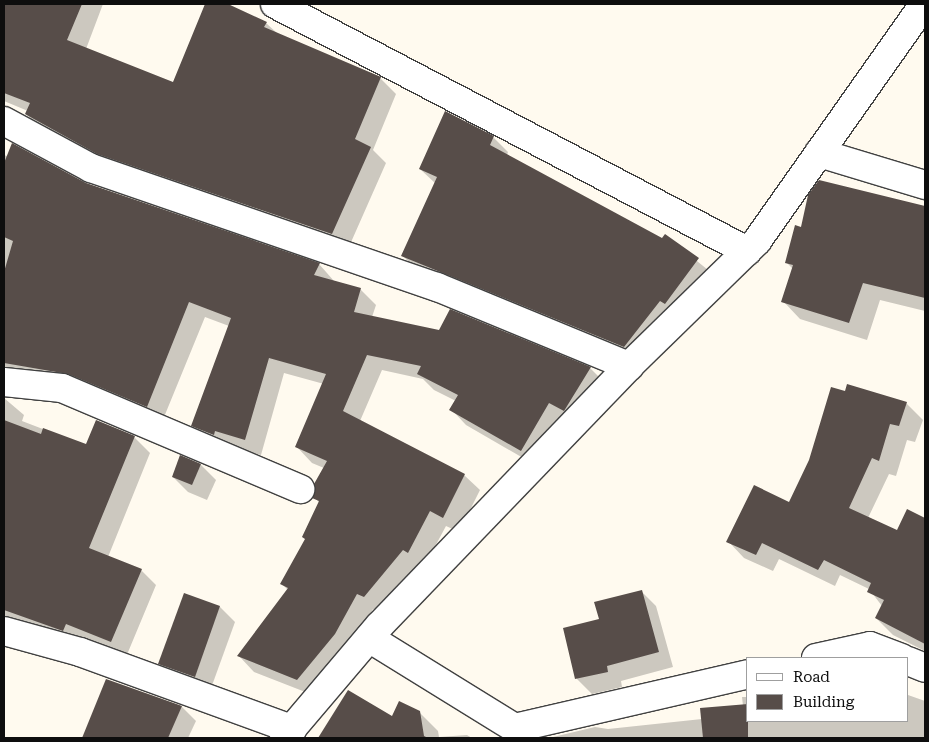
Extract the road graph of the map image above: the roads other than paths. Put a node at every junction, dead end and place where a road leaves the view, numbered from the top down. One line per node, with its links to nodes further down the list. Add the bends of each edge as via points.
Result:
1 (275, 4): 6 (street)
2 (924, 4): 4 (street)
3 (4, 121): 7 (street, via 91,168 437,287)
4 (820, 153): 5 (street); 6 (street)
5 (925, 185)
6 (747, 251): 7 (street)
7 (629, 366): 11 (street)
8 (4, 382): 9 (street, via 62,388)
9 (300, 490)
10 (4, 631): 18 (street, via 80,652)
11 (369, 638): 17 (street, via 515,728); 18 (street)
12 (820, 657): 13 (street, via 870,646)
13 (899, 657)
14 (909, 661): 15 (street)
15 (925, 668)
16 (746, 675): 17 (street)
17 (535, 731)
18 (288, 734)

